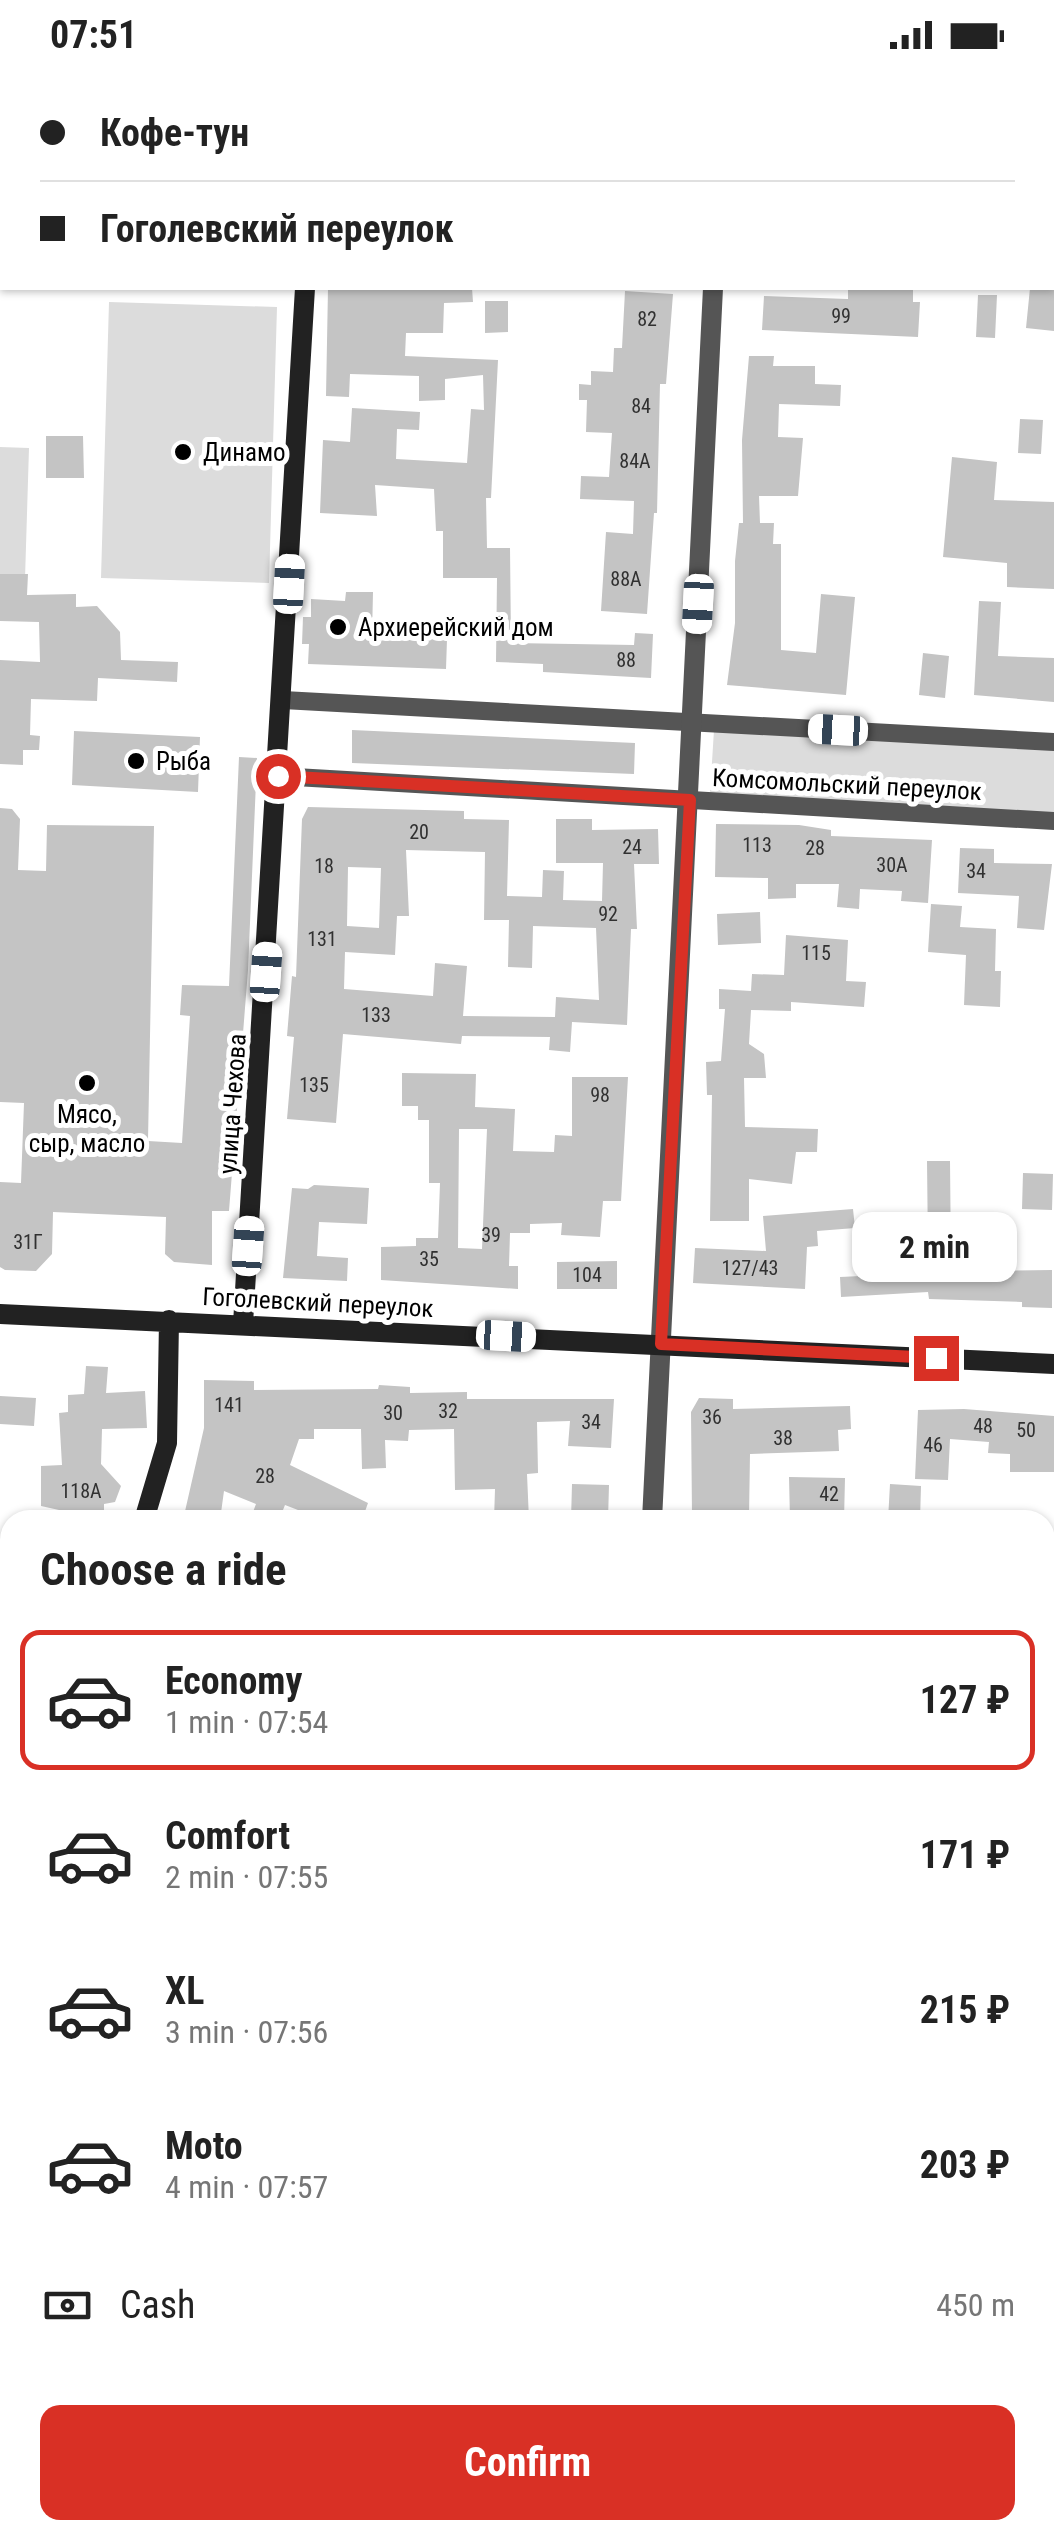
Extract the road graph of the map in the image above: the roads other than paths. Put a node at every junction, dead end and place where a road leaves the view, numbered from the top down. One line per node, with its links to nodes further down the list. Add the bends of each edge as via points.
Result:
1 (305, 290): 3 (main road, улица Чехова)
2 (713, 290): 4 (street)
3 (283, 700): 4 (street); 6 (main road, улица Чехова)
4 (693, 723): 5 (street); 7 (street)
5 (1054, 742)
6 (278, 776): 7 (street, Комсомольский переулок); 11 (main road, улица Чехова)
7 (690, 800): 8 (street, Комсомольский переулок); 12 (street)
8 (1054, 821)
9 (0, 1314): 10 (main road, Гоголевский переулок)
10 (169, 1320): 11 (main road, Гоголевский переулок); 14 (main road, via 167,1443)
11 (243, 1324): 12 (main road, Гоголевский переулок)
12 (661, 1344): 13 (main road, Гоголевский переулок); 15 (street)
13 (1054, 1364)
14 (148, 1510)
15 (653, 1510)

